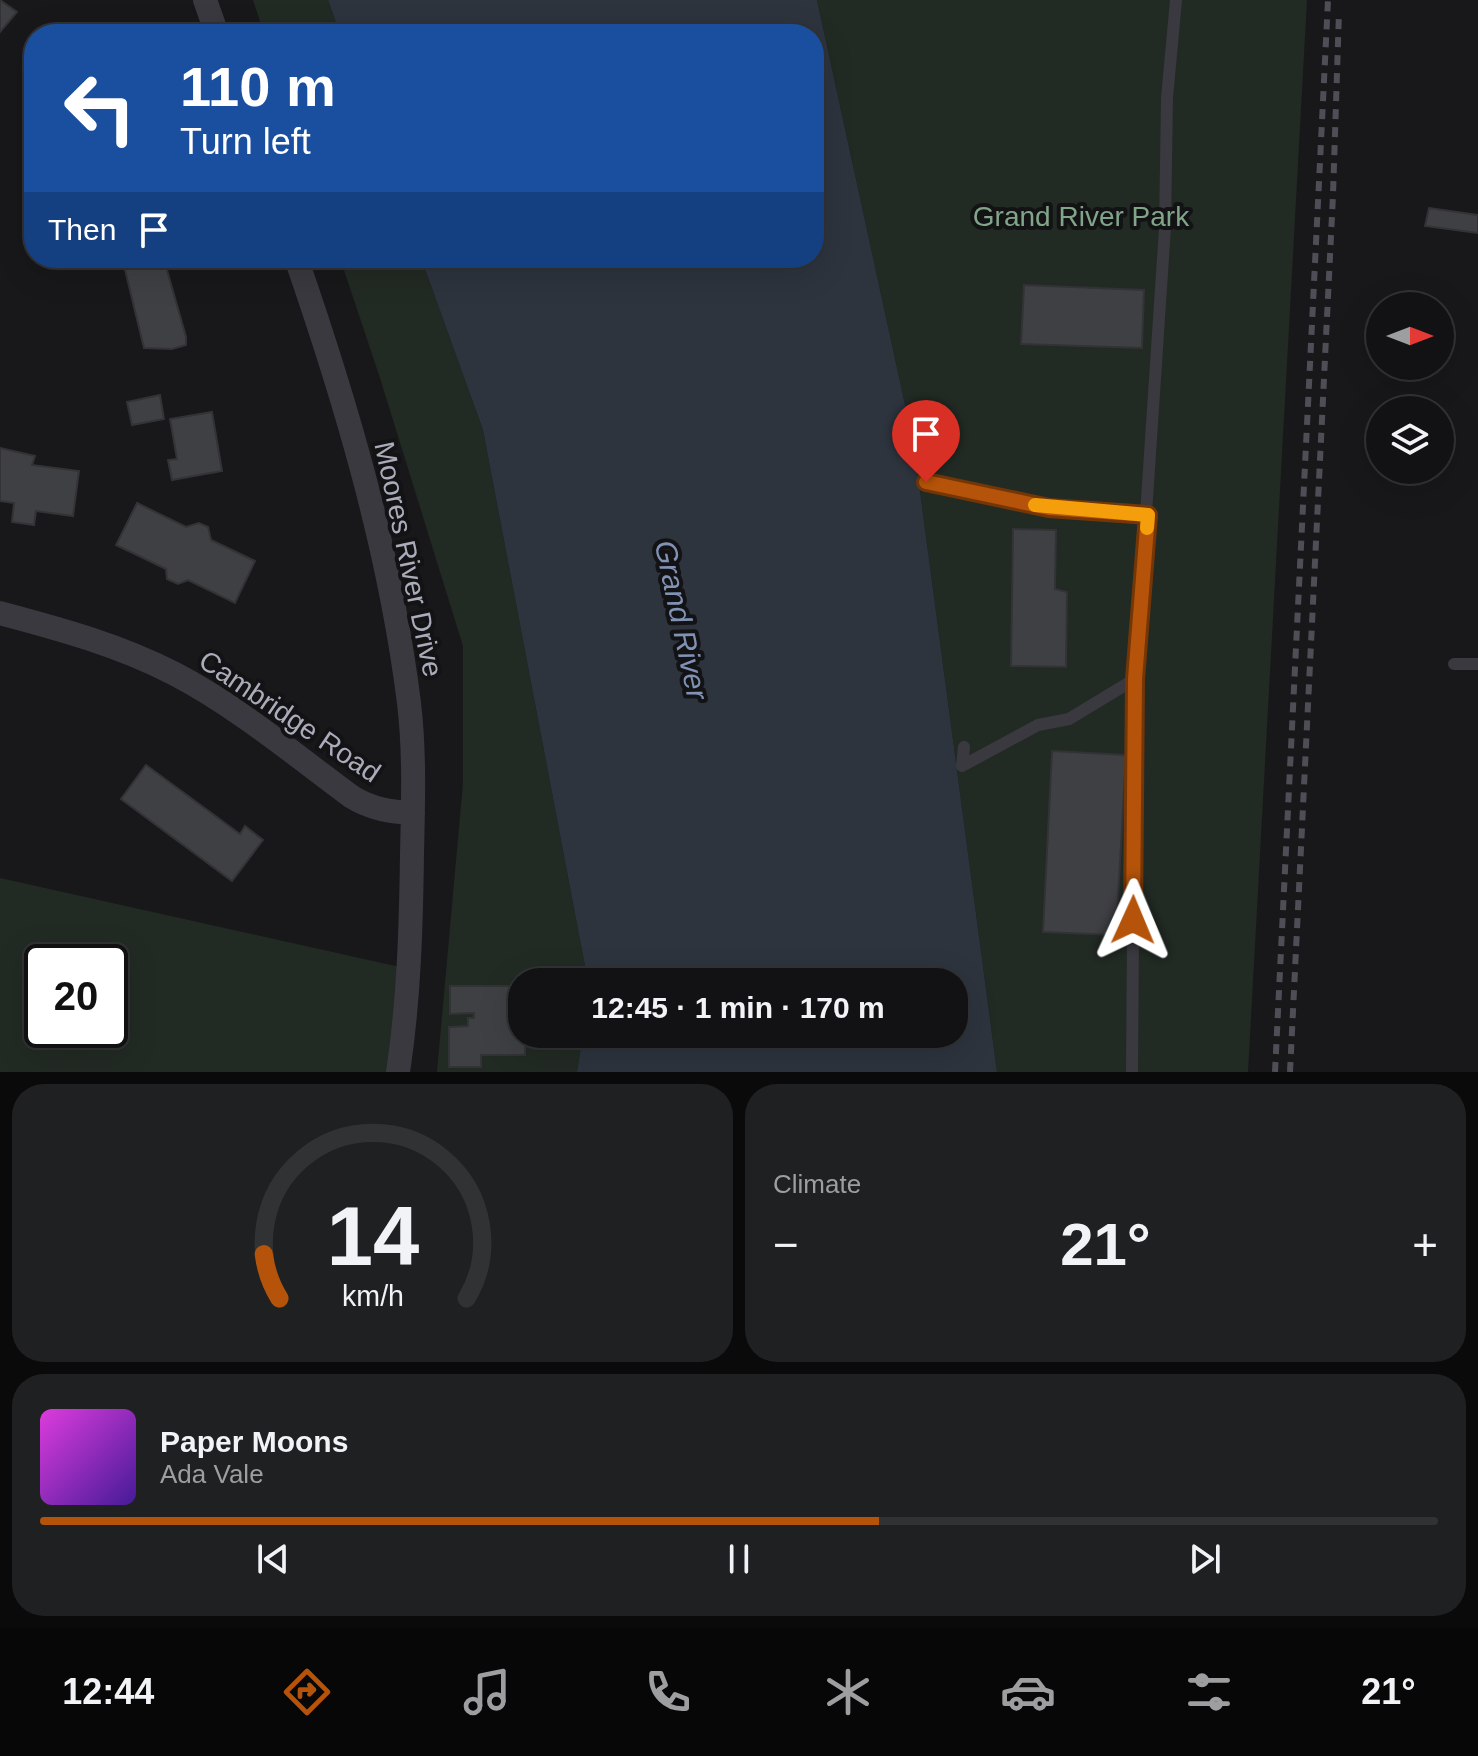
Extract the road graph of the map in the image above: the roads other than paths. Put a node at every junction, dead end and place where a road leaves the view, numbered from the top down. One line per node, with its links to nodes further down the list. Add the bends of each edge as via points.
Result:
1 (205, 0): 3 (street)
2 (1176, 0): 6 (lane)
3 (213, 24)
4 (299, 268): 12 (street, Moores River Drive, via 370,499 397,619 409,706)
5 (926, 482): 6 (lane, via 1049,508)
6 (1148, 515): 10 (lane)
7 (0, 613): 12 (street, Cambridge Road, via 75,633 175,674 368,806)
8 (1454, 664): 9 (lane)
9 (1478, 664)
10 (1135, 679): 11 (lane, via 1069,719 1038,725 962,766); 13 (lane)
11 (964, 747)
12 (413, 813): 14 (street, Moores River Drive, via 411,930)
13 (1132, 1070)
14 (398, 1072)

